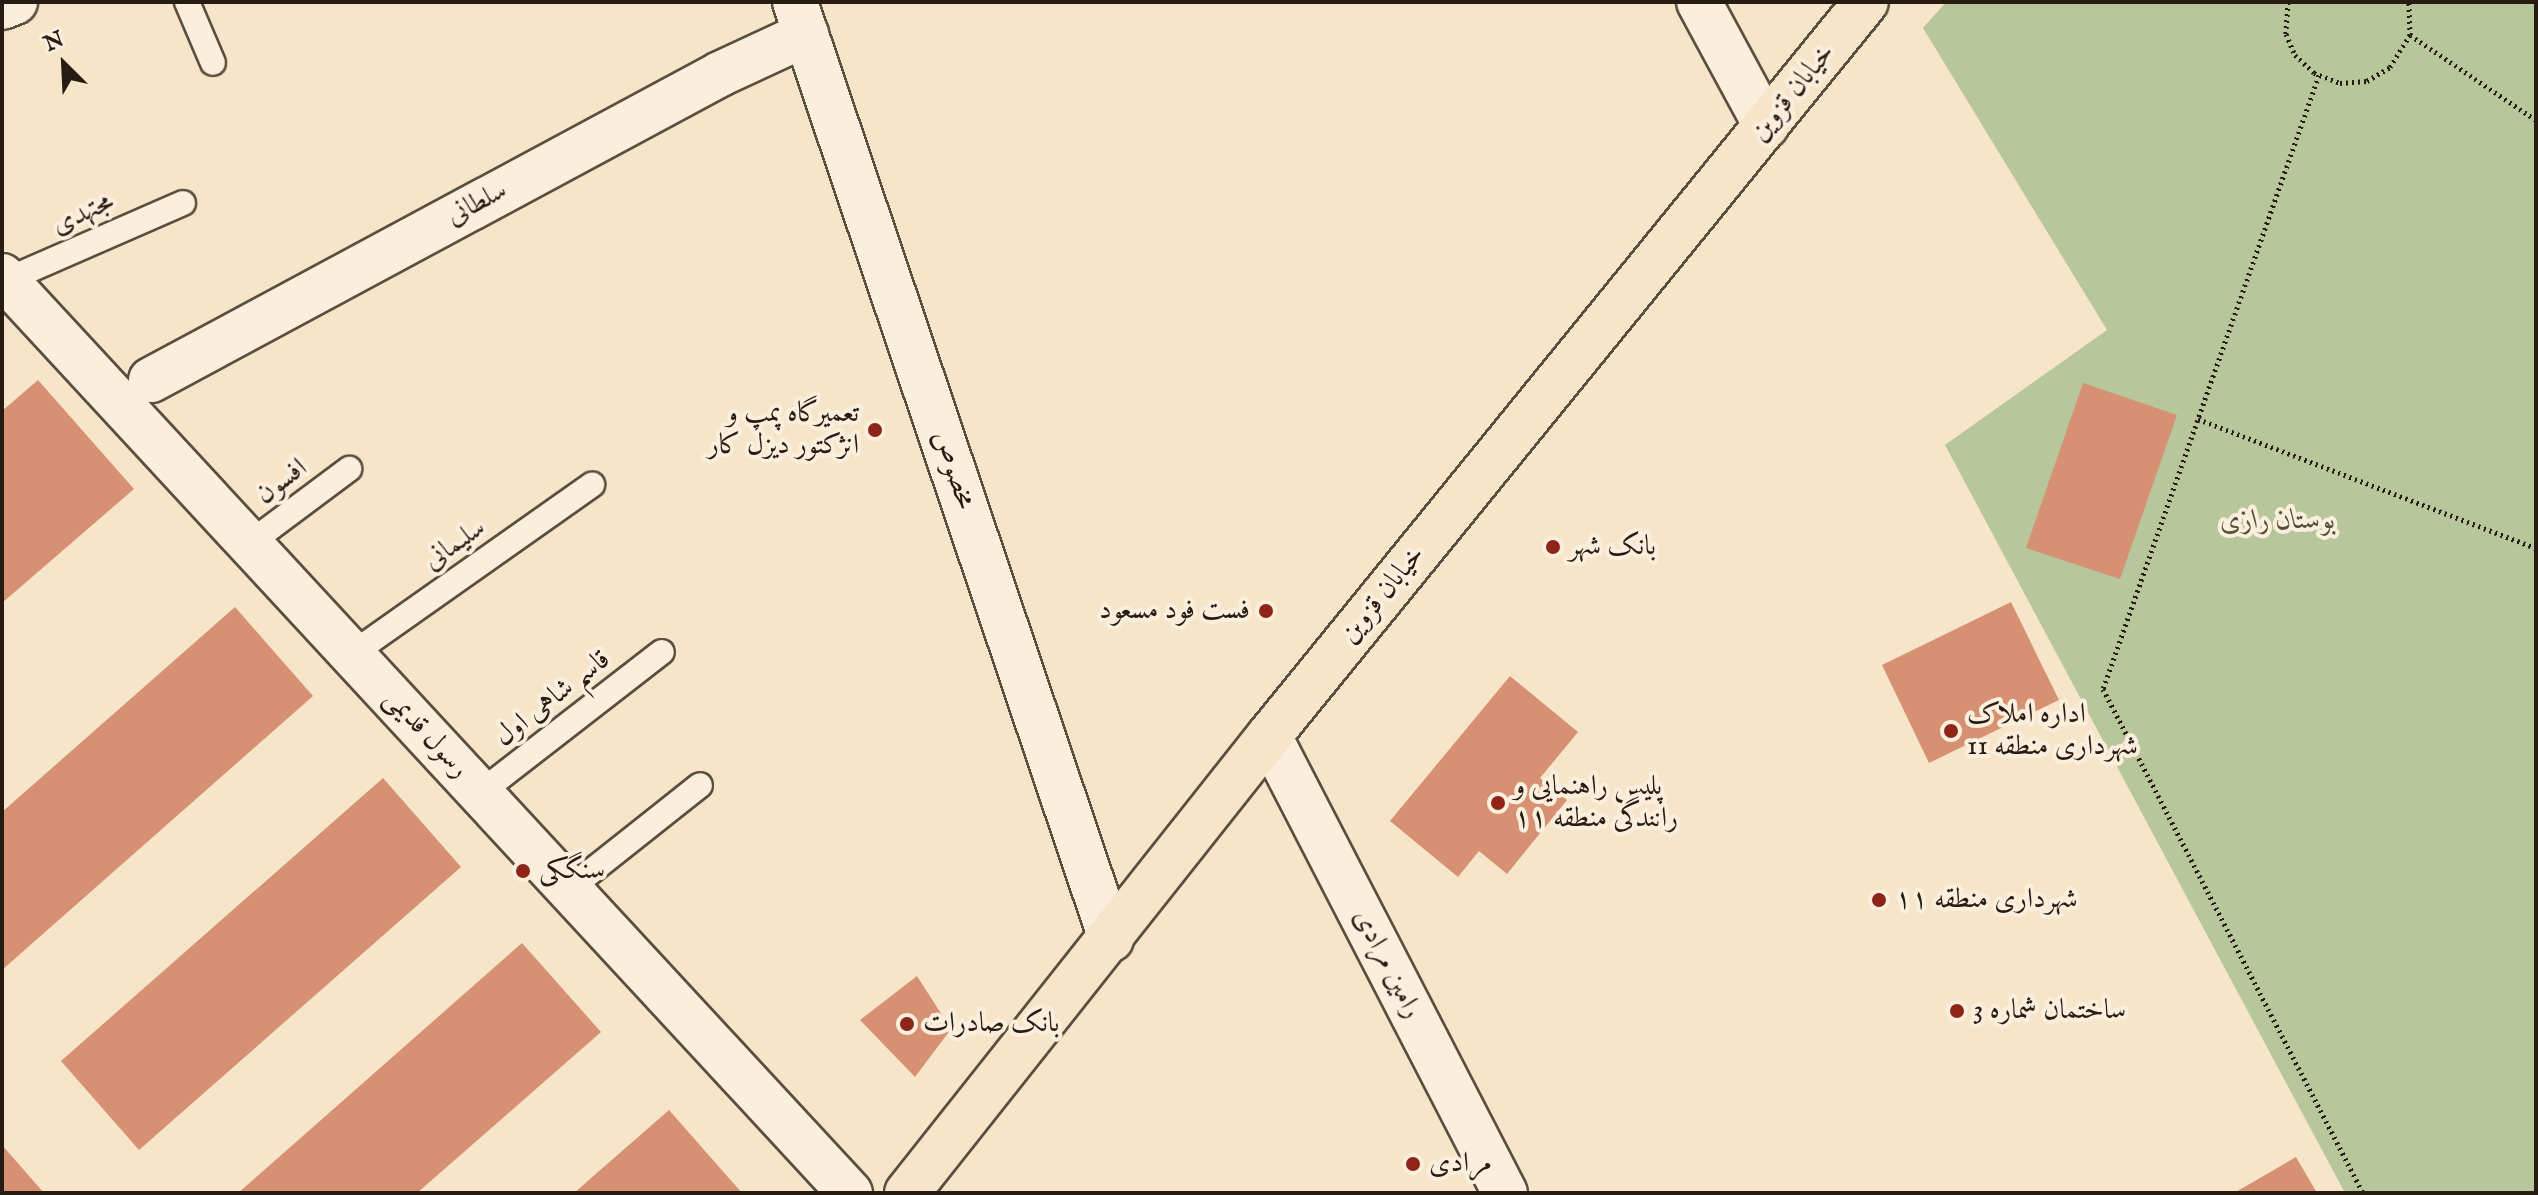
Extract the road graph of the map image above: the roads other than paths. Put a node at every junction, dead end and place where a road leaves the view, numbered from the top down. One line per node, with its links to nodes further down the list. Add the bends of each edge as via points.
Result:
1 (15, 2): 5 (street)
2 (187, 2): 7 (lane)
3 (1699, 2): 8 (street)
4 (1866, 2): 8 (main road, خیابان قزوین)
5 (2, 7)
6 (800, 18): 11 (street, سلطانی, via 720,74); 21 (street, مخصوص)
7 (213, 63)
8 (1766, 126): 17 (main road, خیابان قزوین)
9 (183, 203): 10 (lane, مجتهدی)
10 (4, 278): 14 (street, رسول قدیمی)
11 (151, 380)
12 (349, 469): 14 (lane, افسون)
13 (592, 485): 16 (lane, سلیمانی)
14 (250, 543): 16 (street, رسول قدیمی)
15 (662, 652): 19 (lane, قاسم شاهی اول)
16 (352, 654): 19 (street, رسول قدیمی)
17 (1269, 736): 21 (main road, خیابان قزوین); 24 (street, رامین مرادی)
18 (700, 785): 20 (lane)
19 (480, 793): 20 (street, رسول قدیمی)
20 (569, 889): 22 (street, رسول قدیمی)
21 (1111, 939): 23 (main road, خیابان قزوین)
22 (850, 1193)
23 (907, 1193)
24 (1505, 1193)

